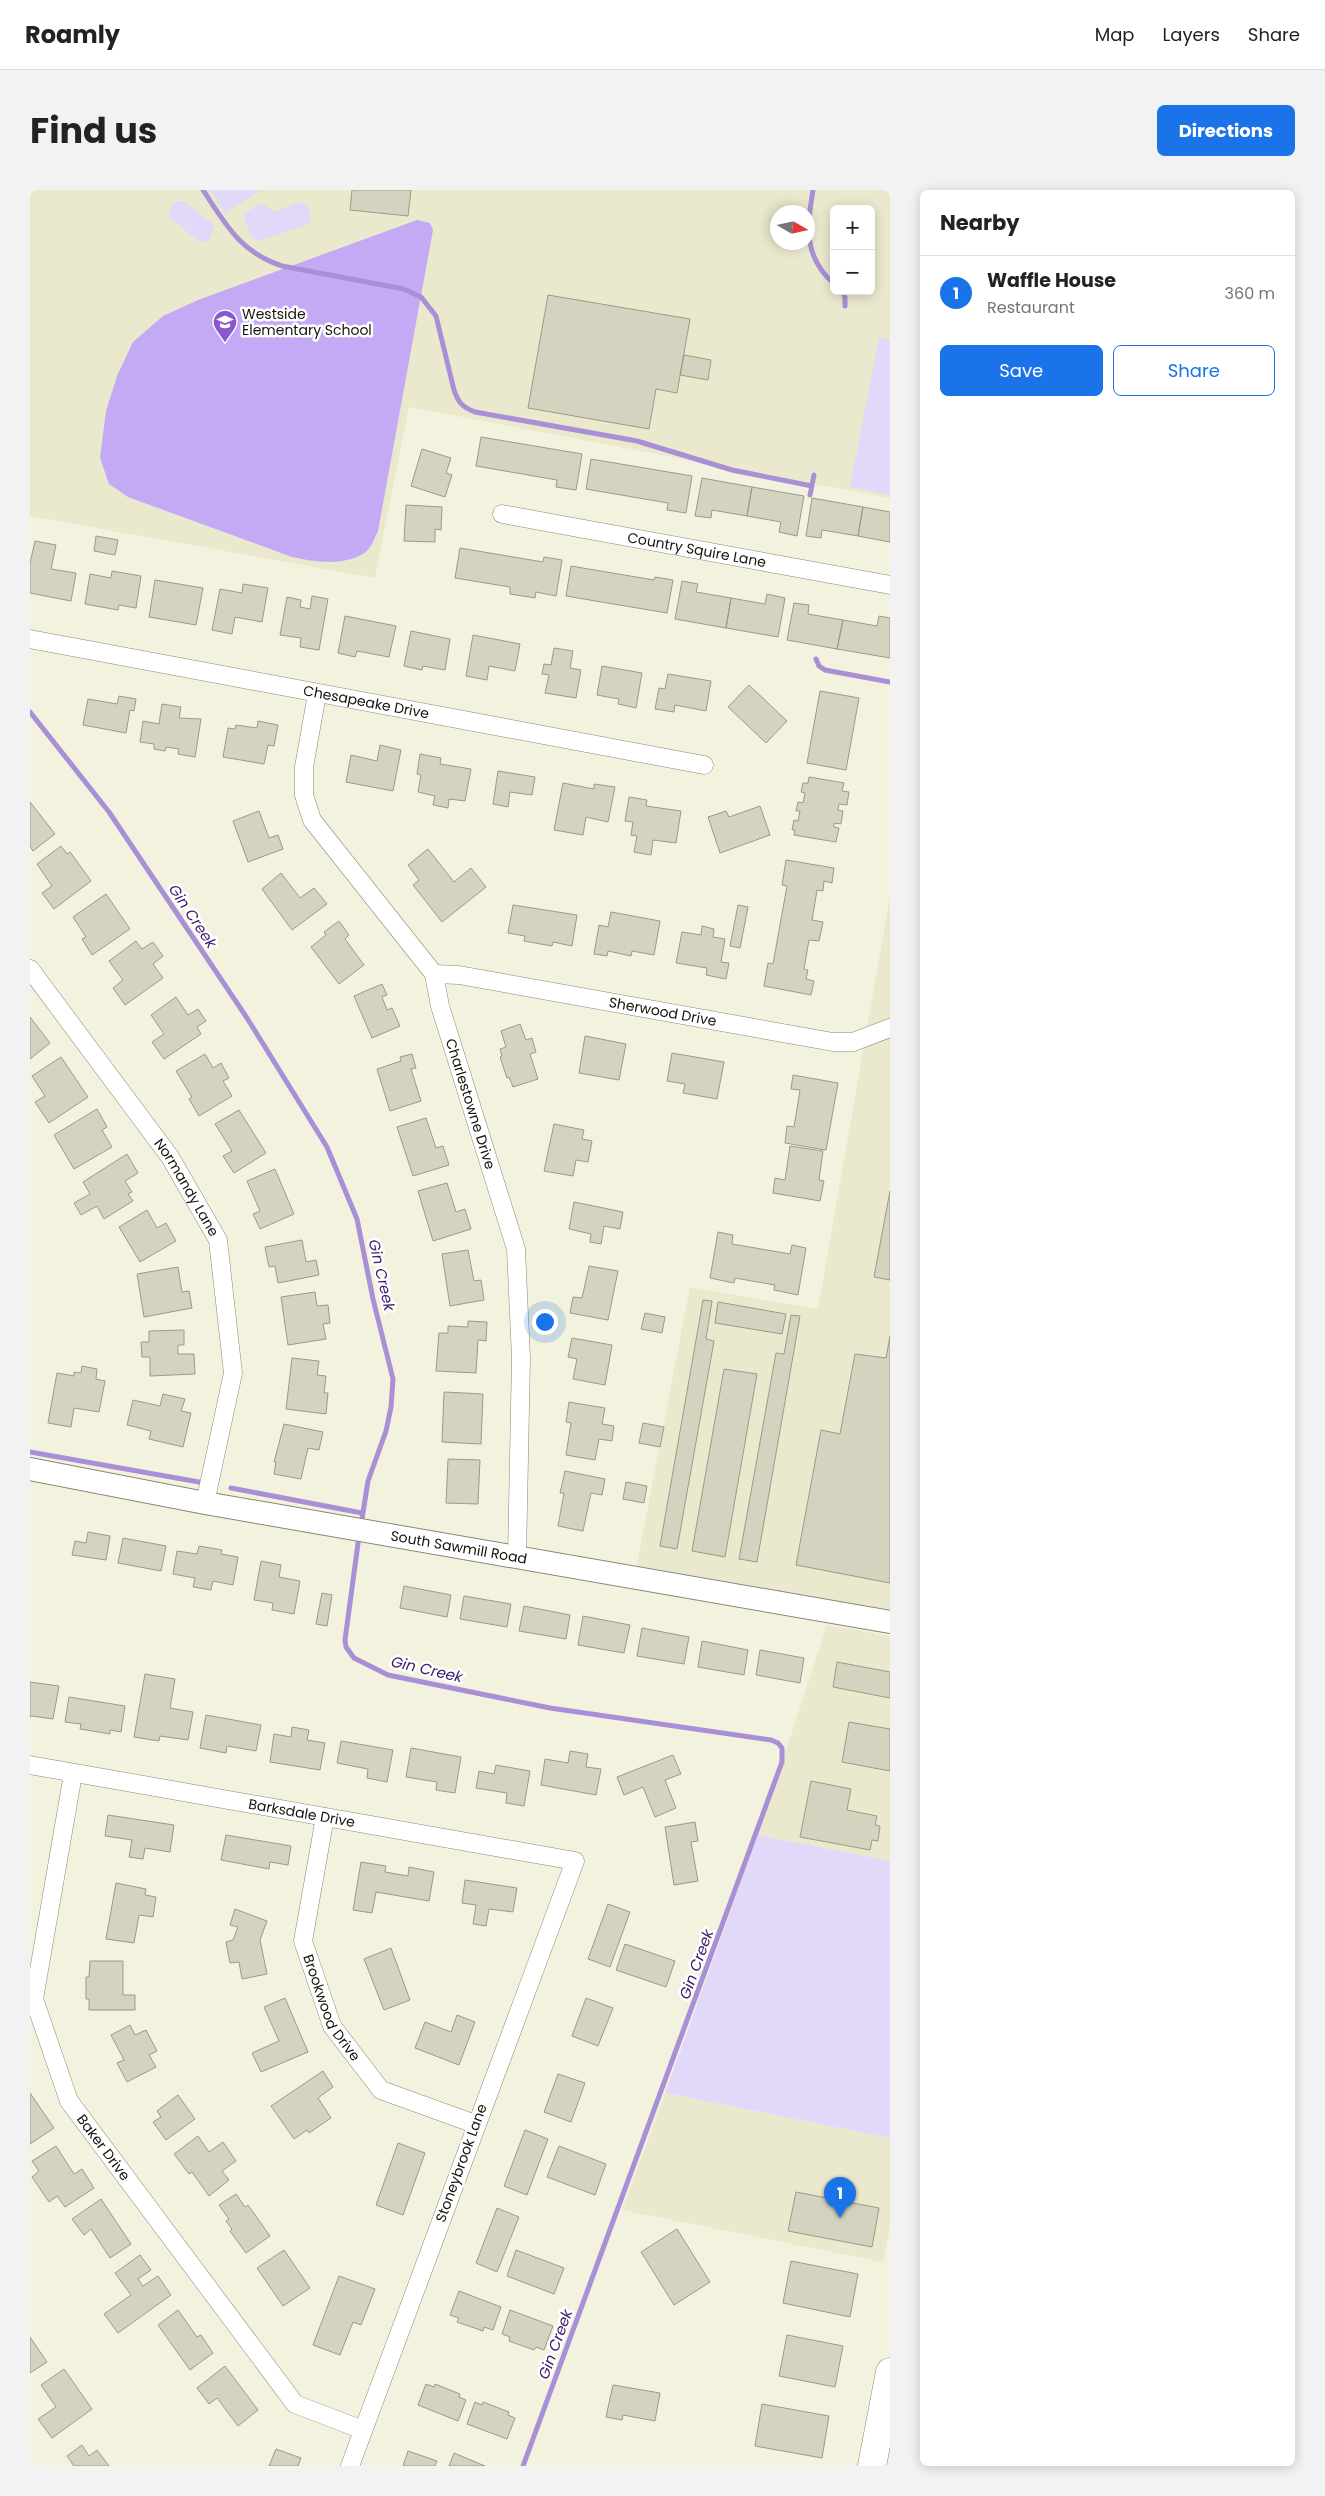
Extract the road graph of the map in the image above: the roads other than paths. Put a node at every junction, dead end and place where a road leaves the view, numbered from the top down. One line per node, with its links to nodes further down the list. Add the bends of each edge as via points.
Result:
1 (502, 514): 2 (street, Country Squire Lane)
2 (890, 585)
3 (30, 639): 4 (street, Chesapeake Drive)
4 (317, 694): 5 (street, Chesapeake Drive); 7 (street, Charlestowne Drive, via 304,767 304,795 312,820)
5 (704, 765)
6 (30, 969): 10 (street, Normandy Lane, via 170,1158 218,1240 234,1373)
7 (434, 974): 8 (street, Sherwood Drive, via 460,975 833,1042 853,1042); 11 (street, Charlestowne Drive, via 440,1006 516,1249 521,1358)
8 (890, 1028)
9 (30, 1469): 10 (street, South Sawmill Road)
10 (205, 1503): 11 (street, South Sawmill Road)
11 (517, 1557): 12 (street, South Sawmill Road)
12 (890, 1622)
13 (30, 1765): 14 (street, Barksdale Drive)
14 (73, 1774): 15 (street, Barksdale Drive); 19 (street, Baker Drive, via 34,1999 69,2100 295,2404)
15 (326, 1818): 16 (street, Barksdale Drive); 17 (street, Brookwood Drive, via 302,1942 332,2026 381,2090)
16 (575, 1861): 17 (street, Stoneybrook Lane)
17 (475, 2124): 19 (street, Stoneybrook Lane)
18 (890, 2372): 21 (main road)
19 (363, 2430): 20 (street, Stoneybrook Lane)
20 (350, 2466)
21 (872, 2466)

